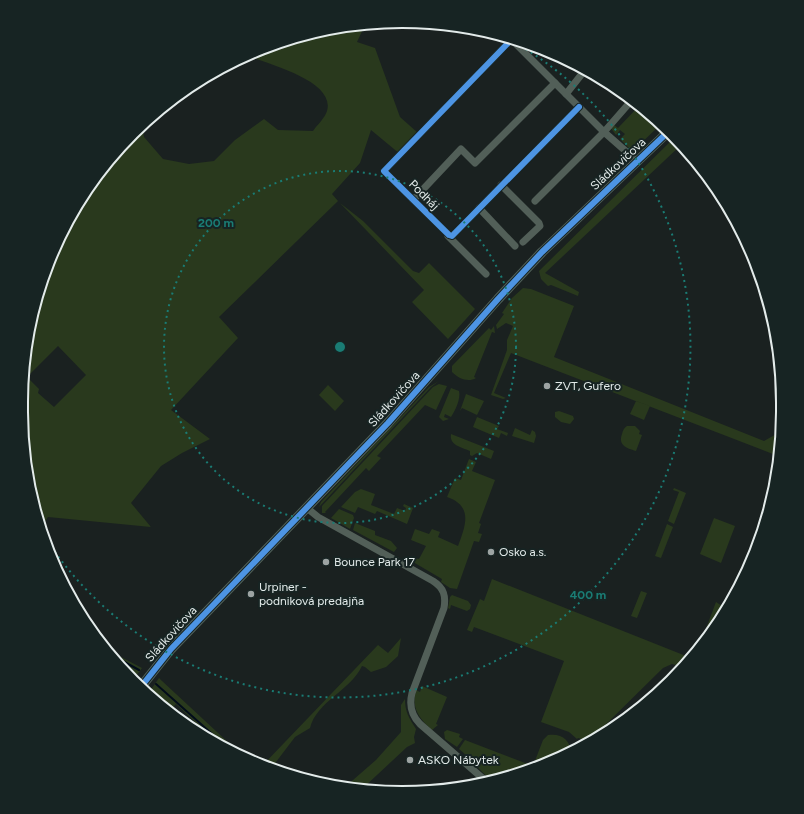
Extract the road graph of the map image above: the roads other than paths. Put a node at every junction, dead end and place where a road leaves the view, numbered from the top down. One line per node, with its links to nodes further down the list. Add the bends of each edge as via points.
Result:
1 (508, 44): 12 (street, Podháj, via 384,171)
2 (520, 47): 4 (street, Sládkovičova)
3 (582, 74): 5 (street)
4 (555, 83): 5 (street, Sládkovičova); 12 (street, Podháj, via 475,163 461,149)
5 (566, 94): 7 (street, Sládkovičova)
6 (629, 104): 8 (street)
7 (579, 107): 8 (street, Sládkovičova); 11 (street, Podháj)
8 (604, 132): 10 (street, Sládkovičova); 13 (street)
9 (664, 136): 10 (main road, Sládkovičova)
10 (637, 161): 19 (main road, Sládkovičova, via 528,267 388,423)
11 (502, 185): 14 (street, Podháj); 16 (street, via 539,223 540,226)
12 (413, 200): 14 (street, Podháj, via 452,236)
13 (535, 201)
14 (479, 208): 17 (street)
15 (448, 236): 18 (street)
16 (523, 242)
17 (515, 246)
18 (486, 274)
19 (307, 508): 20 (main road, Sládkovičova, via 171,649); 21 (street, via 318,517 427,577 442,588 445,593 444,608 412,693 411,706 416,719)
20 (144, 682)
21 (479, 778)

